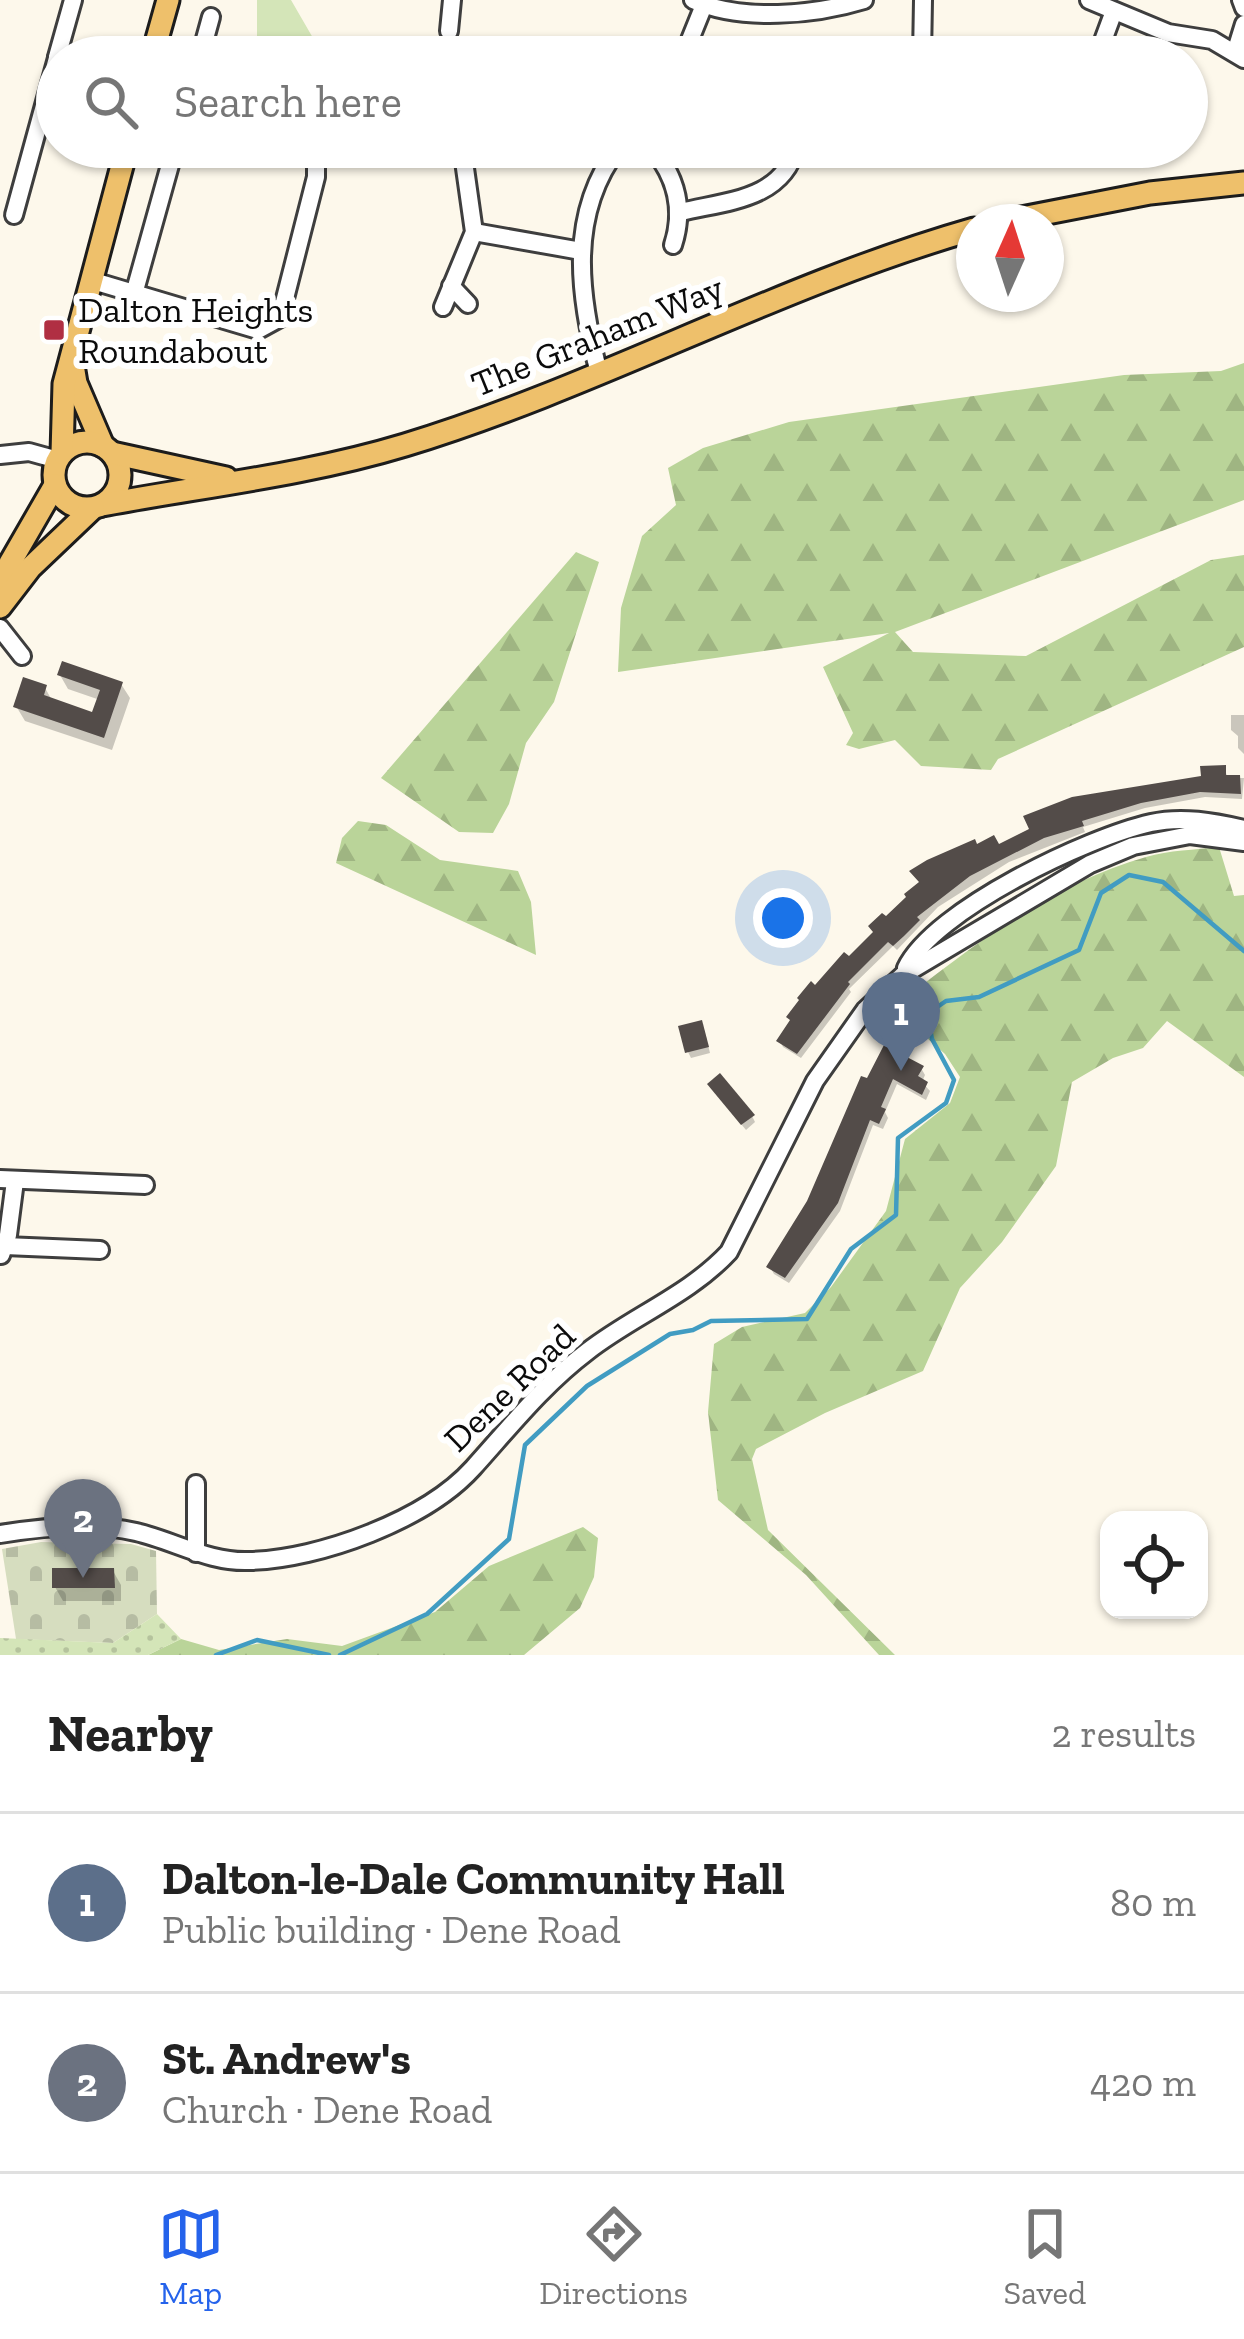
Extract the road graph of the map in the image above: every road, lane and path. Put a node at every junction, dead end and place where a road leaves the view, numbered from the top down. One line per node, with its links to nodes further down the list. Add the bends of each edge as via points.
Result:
1 (73, 0): 13 (street)
2 (168, 0): 14 (main road)
3 (452, 0): 12 (street)
4 (864, 0): 8 (street)
5 (923, 0): 17 (street)
6 (1088, 0): 9 (street)
7 (699, 3): 8 (street, via 768,14); 16 (street)
8 (827, 5)
9 (1114, 11): 18 (street); 19 (street)
10 (211, 16): 15 (street)
11 (1244, 24): 21 (street)
12 (449, 31)
13 (63, 36)
14 (158, 36)
15 (206, 36)
16 (689, 36)
17 (922, 36)
18 (1105, 36)
19 (1187, 36)
20 (1208, 39): 21 (street)
21 (1240, 56)
22 (36, 135): 33 (street)
23 (121, 168): 38 (main road)
24 (169, 168): 40 (street)
25 (316, 168): 40 (street, via 280,318 258,330)
26 (465, 168): 34 (street)
27 (607, 168): 37 (street)
28 (667, 168): 32 (street)
29 (785, 168): 32 (street, via 757,194)
30 (1244, 183): 31 (main road)
31 (1064, 208)
32 (681, 212): 36 (street)
33 (14, 215)
34 (474, 232): 37 (street); 39 (street)
35 (956, 235): 44 (main road, The Graham Way, via 835,274)
36 (673, 245)
37 (581, 251): 44 (street, via 581,294)
38 (89, 280): 40 (street); 43 (main road)
39 (451, 286): 41 (street); 42 (street)
40 (134, 294)
41 (468, 304)
42 (443, 307)
43 (71, 358): 45 (main road); 47 (main road)
44 (599, 373): 48 (main road, The Graham Way, via 406,445)
45 (107, 450): 47 (main road, via 82,442); 48 (main road, The Graham Way); 50 (main road, via 120,477)
46 (0, 454): 47 (street)
47 (60, 456): 49 (main road)
48 (238, 481): 50 (main road, The Graham Way)
49 (55, 485): 50 (main road, via 70,504); 51 (main road)
50 (97, 506): 52 (main road)
51 (0, 591)
52 (0, 607)
53 (0, 628): 54 (street)
54 (22, 656)
55 (1241, 835): 62 (street, Dene Road, via 1152,831 1101,849 903,975 827,1062 729,1252 589,1350 454,1486 387,1526 302,1552 252,1561)
56 (8, 1180): 57 (street); 59 (street)
57 (146, 1185)
58 (100, 1250): 59 (street)
59 (3, 1251)
60 (196, 1484): 62 (street)
61 (0, 1534): 62 (street, Dene Road, via 134,1532)
62 (196, 1553)

